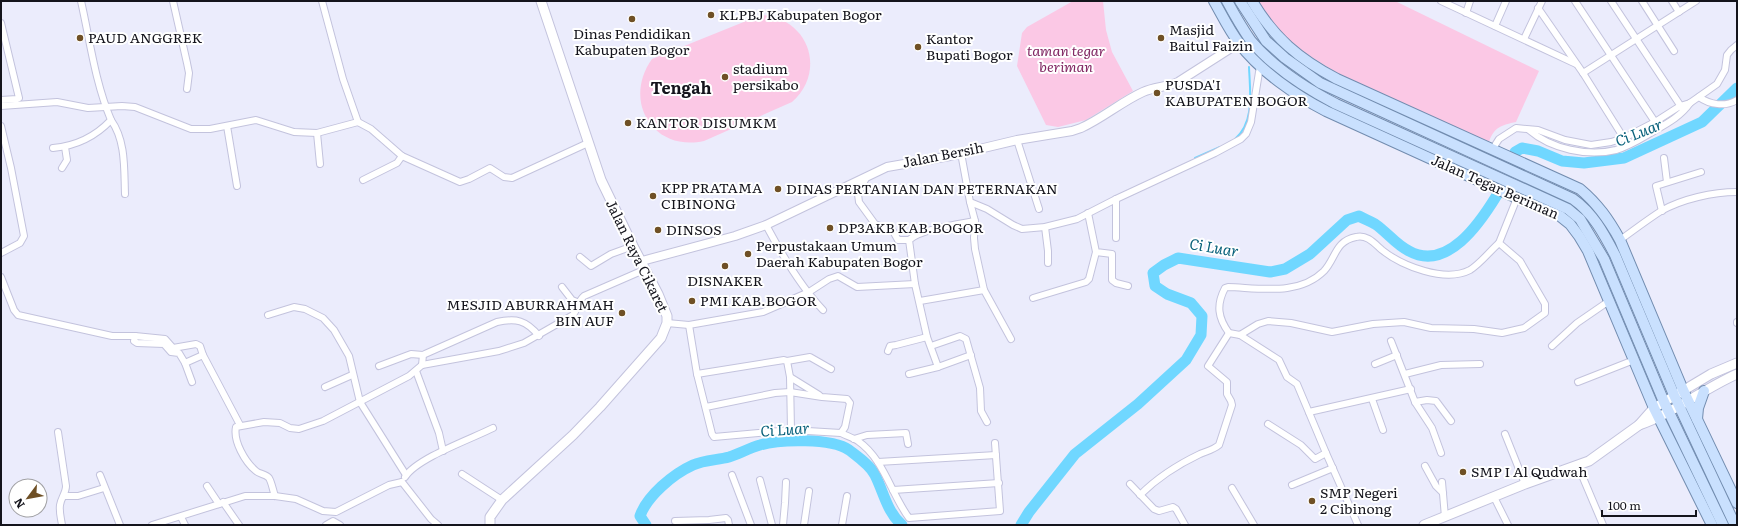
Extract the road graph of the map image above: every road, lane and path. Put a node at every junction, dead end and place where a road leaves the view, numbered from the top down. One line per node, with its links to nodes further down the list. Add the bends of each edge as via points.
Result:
1 (82, 1): 41 (street)
2 (173, 1): 34 (street, via 189,73)
3 (322, 1): 46 (street, via 342,79)
4 (540, 1): 57 (main road, Jalan Raya Cikaret)
5 (1214, 1): 27 (main road, Jalan Tegar Beriman)
6 (1226, 1): 48 (main road, Jalan Tegar Beriman, via 1251,40 1278,66 1321,96)
7 (1240, 1): 43 (main road, Jalan Tegar Beriman, via 1266,41 1285,58 1320,83)
8 (1252, 1): 36 (main road, via 1273,32 1294,52 1314,67)
9 (1441, 1): 21 (street)
10 (1470, 1): 21 (street)
11 (1506, 1): 24 (street)
12 (1542, 1): 19 (street)
13 (1549, 1): 19 (street)
14 (1576, 1): 30 (street)
15 (1611, 1): 26 (street)
16 (1642, 1): 23 (street)
17 (1672, 1): 20 (street)
18 (1696, 1): 20 (street)
19 (1538, 8): 25 (street); 31 (street)
20 (1679, 12): 23 (street)
21 (1466, 13): 24 (street)
22 (1, 23): 37 (street, via 20,98)
23 (1658, 25): 26 (street); 29 (street)
24 (1495, 26): 25 (street)
25 (1524, 39): 31 (street)
26 (1636, 39): 30 (street); 42 (street)
27 (1239, 43): 32 (main road, Jalan Tegar Beriman); 56 (street, Jalan Bersih, via 1178,82 1143,92 1081,128)
28 (1737, 45): 35 (street, via 1727,56 1725,70 1717,84)
29 (1674, 51)
30 (1611, 55): 33 (street); 47 (street)
31 (1577, 64): 33 (street)
32 (1260, 66): 52 (main road, Jalan Tegar Beriman, via 1310,103); 78 (street, via 1251,122 1241,139)
33 (1583, 73): 55 (street)
34 (187, 89)
35 (1699, 97): 38 (street, via 1715,104); 39 (street)
36 (1381, 99): 43 (main road); 61 (main road)
37 (1, 100)
38 (1734, 102)
39 (1690, 103): 42 (street); 44 (street)
40 (1, 106): 41 (street, via 57,102 88,108)
41 (105, 106): 45 (street); 50 (street, via 136,107 192,128 210,129)
42 (1680, 106): 44 (street); 47 (street)
43 (1371, 107): 63 (main road, Jalan Tegar Beriman)
44 (1684, 112): 51 (street)
45 (111, 120): 59 (street, via 80,143); 75 (street, via 118,133 123,154)
46 (358, 122): 54 (street); 64 (street, via 371,129)
47 (1655, 122): 51 (street); 55 (street)
48 (1383, 125): 52 (main road); 67 (main road, Jalan Tegar Beriman)
49 (1, 126): 91 (street, via 24,236 20,243)
50 (227, 126): 54 (street, via 256,120 294,132); 73 (street)
51 (1659, 128): 58 (street)
52 (1369, 130): 77 (main road, Jalan Tegar Beriman)
53 (1529, 130): 55 (street, via 1538,130 1565,140 1591,145); 58 (street, via 1541,140 1564,148 1599,152); 61 (street, via 1516,128 1499,139)
54 (318, 133): 66 (street)
55 (1624, 138): 58 (street)
56 (1017, 140): 62 (street, Jalan Bersih); 79 (street)
57 (588, 143): 64 (street, via 512,178 504,177 490,168 460,182); 89 (main road, Jalan Raya Cikaret, via 601,180)
58 (1628, 145)
59 (65, 147): 60 (street); 68 (street, via 67,160)
60 (53, 148)
61 (1492, 150): 87 (main road, via 1580,189 1595,202)
62 (962, 153): 70 (street, Jalan Bersih, via 887,167); 76 (street)
63 (1479, 155): 67 (main road); 147 (main road, Jalan Tegar Beriman, via 1583,206 1604,235 1614,255)
64 (402, 156): 71 (street, via 397,163)
65 (1664, 158): 72 (street)
66 (320, 164)
67 (1473, 166): 153 (main road, Jalan Tegar Beriman, via 1568,209 1580,219 1604,259)
68 (62, 168)
69 (1701, 172): 72 (street)
70 (866, 178): 83 (street, Jalan Bersih); 86 (street, via 858,194 859,202 875,224 892,231 898,240)
71 (363, 180)
72 (1667, 182): 80 (street, via 1655,188)
73 (237, 186)
74 (1737, 192): 80 (street, via 1705,196)
75 (125, 194)
76 (969, 198): 82 (street); 84 (street, via 1022,229)
77 (1517, 198): 88 (street); 103 (main road, Jalan Tegar Beriman, via 1560,216 1570,224 1588,251)
78 (1116, 199): 81 (street); 85 (street)
79 (1039, 209)
80 (1662, 211): 87 (street)
81 (1088, 213): 84 (street, via 1071,221); 90 (street)
82 (975, 220): 86 (street, via 928,232); 99 (street, via 974,244)
83 (766, 225): 94 (street, Jalan Bersih); 100 (street, via 783,258)
84 (1044, 227): 93 (street)
85 (1116, 238)
86 (910, 240): 96 (street)
87 (1620, 240): 144 (main road)
88 (1499, 243): 109 (street, via 1471,269 1438,275 1401,263 1368,238 1356,237 1338,247 1324,270 1304,284 1281,290 1228,286 1225,288 1219,299 1218,308); 110 (street, via 1520,261 1545,304 1545,313 1524,328 1502,333 1390,322 1332,332 1268,321)
89 (633, 246): 92 (street, via 611,254 591,266); 94 (main road, Jalan Raya Cikaret)
90 (1096, 252): 97 (street, via 1112,254 1112,280); 101 (street, via 1086,282)
91 (1, 253)
92 (580, 257)
93 (1048, 263)
94 (644, 265): 104 (street, via 584,296); 107 (main road, Jalan Raya Cikaret, via 664,308)
95 (1, 277): 111 (street, via 18,316 112,336)
96 (915, 284): 100 (street, via 857,287 838,276); 102 (street)
97 (1128, 286)
98 (562, 288): 104 (street, via 572,300)
99 (984, 290): 102 (street); 114 (street)
100 (809, 292): 105 (street, via 811,298); 108 (street, via 763,312)
101 (1033, 298)
102 (920, 301): 113 (street)
103 (1609, 301): 117 (street, via 1577,323); 123 (main road, Jalan Tegar Beriman)
104 (579, 302): 112 (street, via 578,309 573,315)
105 (823, 310)
106 (268, 315): 134 (street, via 294,307 305,309 323,318 334,330 349,356)
107 (667, 323): 108 (street); 206 (main road, Jalan Raya Cikaret, via 661,338 600,407)
108 (689, 325): 135 (street)
109 (1229, 333): 110 (street); 201 (street, via 1208,366 1227,382 1227,394 1232,405 1219,445 1169,472)
110 (1240, 335): 157 (street, via 1279,360 1287,377 1297,384)
111 (135, 336): 119 (street, via 165,339 173,348 196,344 200,346); 125 (street, via 134,341 137,343 164,344 172,352 179,353)
112 (539, 336): 120 (street, via 532,327 509,319); 129 (street, via 499,351)
113 (927, 336): 116 (street); 118 (street, via 889,346)
114 (1011, 339)
115 (1391, 341): 122 (street)
116 (931, 346): 121 (street, via 960,336 966,339); 131 (street)
117 (1552, 346)
118 (888, 350)
119 (203, 355): 125 (street); 164 (street)
120 (423, 355): 129 (street); 130 (street, via 411,354)
121 (971, 355): 131 (street); 162 (street, via 980,388 981,411)
122 (1397, 355): 127 (street); 137 (street)
123 (1634, 360): 141 (street); 156 (main road, Jalan Tegar Beriman)
124 (787, 361): 132 (street, via 810,357); 135 (street); 139 (street)
125 (185, 363): 140 (street)
126 (1737, 363): 144 (main road, via 1714,372)
127 (1374, 364)
128 (1480, 364): 137 (street, via 1441,365)
129 (422, 365): 133 (street)
130 (379, 366)
131 (938, 367): 136 (street)
132 (831, 369)
133 (416, 371): 151 (street); 175 (street, via 439,433)
134 (352, 374): 142 (street); 151 (street)
135 (697, 374): 155 (street)
136 (909, 374)
137 (1405, 374): 143 (street)
138 (1737, 374): 145 (main road)
139 (790, 377): 146 (street); 148 (street)
140 (192, 382)
141 (1578, 382)
142 (325, 387)
143 (1411, 389): 149 (street); 152 (street)
144 (1682, 390): 147 (main road); 150 (main road)
145 (1704, 390): 150 (main road); 160 (main road)
146 (790, 392): 148 (street); 155 (street); 167 (street)
147 (1674, 395): 153 (main road); 154 (main road, Jalan Tegar Beriman)
148 (822, 397): 170 (street, via 849,400 845,427)
149 (1372, 399): 157 (street); 168 (street)
150 (1687, 400): 154 (main road); 160 (main road)
151 (360, 402): 164 (street, via 323,422 299,429 280,423); 185 (street)
152 (1415, 402): 161 (street, via 1436,401); 177 (street, via 1432,428)
153 (1664, 402): 156 (main road); 158 (main road, Jalan Tegar Beriman)
154 (1678, 406): 158 (main road); 235 (main road, Jalan Tegar Beriman)
155 (706, 407): 167 (street, via 714,437)
156 (1654, 408): 159 (main road, Jalan Tegar Beriman); 165 (main road)
157 (1309, 412): 176 (street)
158 (1668, 412): 159 (main road); 234 (main road, Jalan Tegar Beriman)
159 (1659, 418): 165 (main road); 233 (main road, Jalan Tegar Beriman)
160 (1697, 420): 208 (main road)
161 (1451, 421)
162 (987, 422)
163 (1268, 424): 176 (street, via 1301,445 1315,459)
164 (240, 425): 203 (street, via 234,433 240,450 256,472 270,479)
165 (1639, 425): 181 (main road, via 1606,450)
166 (493, 428): 175 (street)
167 (792, 430): 170 (street)
168 (1384, 430)
169 (58, 432): 202 (street, via 65,479)
170 (841, 433): 172 (street)
171 (1505, 434): 193 (street)
172 (854, 439): 174 (street, via 867,435 906,433); 179 (street)
173 (995, 443): 178 (street)
174 (908, 444)
175 (443, 452): 185 (street)
176 (1326, 453): 182 (street)
177 (1441, 453)
178 (996, 454): 179 (street); 191 (street)
179 (878, 462): 198 (street)
180 (1425, 466): 200 (street)
181 (1578, 466): 193 (main road); 232 (street)
182 (1333, 468): 194 (street); 229 (street)
183 (462, 474): 206 (street)
184 (100, 475): 196 (street)
185 (406, 475): 188 (street)
186 (732, 475): 222 (street)
187 (760, 480): 223 (street)
188 (402, 482): 203 (street, via 389,485 336,512 324,511 296,499); 219 (street)
189 (786, 482): 224 (street)
190 (1442, 482): 200 (street)
191 (999, 483): 198 (street); 198 (street, via 1000,511 909,518)
192 (1130, 484): 201 (street)
193 (1525, 484): 205 (main road)
194 (1292, 485)
195 (208, 486): 207 (street)
196 (104, 488): 202 (street, via 78,496); 213 (street)
197 (1232, 488): 228 (street)
198 (893, 490)
199 (809, 491): 225 (street)
200 (1443, 493): 210 (street)
201 (1140, 495): 227 (street, via 1159,512 1173,507)
202 (64, 496): 212 (street, via 60,504)
203 (275, 496): 207 (street, via 245,496)
204 (847, 496): 226 (street)
205 (1494, 497): 210 (main road); 231 (street)
206 (502, 500): 220 (main road, Jalan Raya Cikaret, via 490,517)
207 (221, 503): 209 (street); 216 (street)
208 (1737, 503)
209 (181, 517): 214 (street); 215 (street)
210 (1445, 517): 230 (main road)
211 (675, 521): 221 (street, via 726,518)
212 (62, 525)
213 (120, 525)
214 (152, 525)
215 (184, 525)
216 (239, 525)
217 (326, 525): 218 (street, via 333,521)
218 (340, 525)
219 (438, 525)
220 (490, 525)
221 (729, 525)
222 (751, 525)
223 (772, 525)
224 (783, 525)
225 (804, 525)
226 (842, 525)
227 (1185, 525)
228 (1254, 525)
229 (1358, 525)
230 (1424, 525)
231 (1508, 525)
232 (1603, 525)
233 (1712, 525)
234 (1723, 525)
235 (1736, 525)

